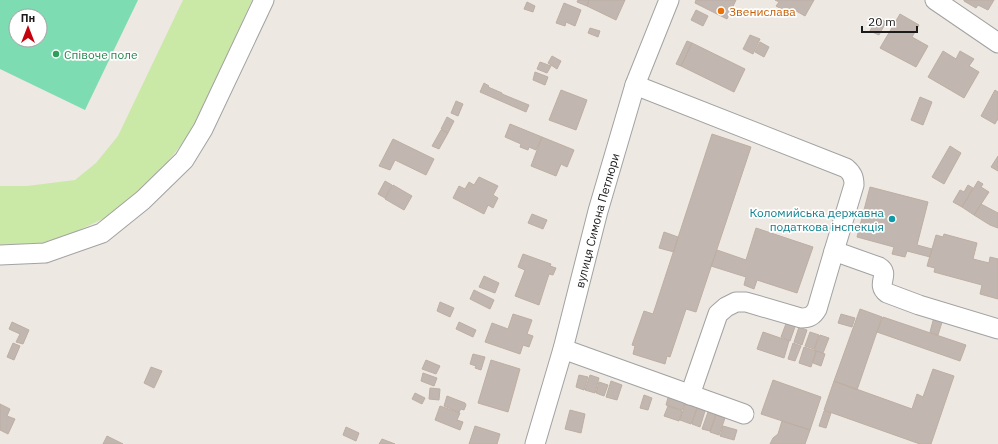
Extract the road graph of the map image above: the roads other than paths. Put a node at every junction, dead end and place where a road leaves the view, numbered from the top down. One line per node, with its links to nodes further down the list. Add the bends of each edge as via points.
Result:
1 (264, 0): 7 (street, via 203,129 184,160 154,190 102,233 45,253)
2 (669, 0): 5 (street, вулиця Симона Петлюри)
3 (935, 0): 4 (street)
4 (998, 43)
5 (635, 85): 6 (street, via 851,172 854,185); 9 (street, вулиця Симона Петлюри, via 598,211)
6 (834, 251): 8 (street, via 882,269 882,287 887,293); 10 (street, via 814,315 801,318 746,302 736,302 718,314)
7 (0, 255)
8 (998, 329)
9 (563, 349): 10 (street); 12 (street, вулиця Симона Петлюри)
10 (690, 395): 11 (street)
11 (744, 414)
12 (535, 444)

